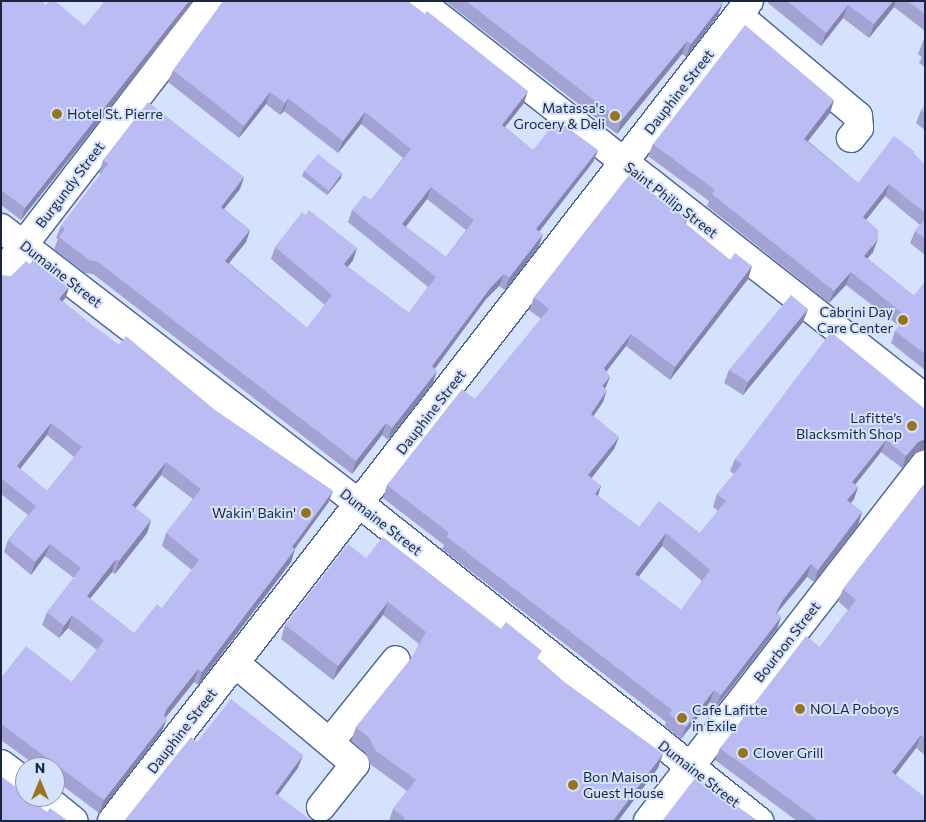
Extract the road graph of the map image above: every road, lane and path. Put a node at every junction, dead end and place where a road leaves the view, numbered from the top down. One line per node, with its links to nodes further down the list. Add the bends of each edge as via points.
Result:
1 (211, 1): 7 (street, Burgundy Street)
2 (419, 1): 5 (street, Saint Philip Street)
3 (744, 8): 4 (street, via 858,116 859,128); 5 (street, Dauphine Street)
4 (851, 138)
5 (624, 164): 9 (street, Saint Philip Street); 11 (street, Dauphine Street)
6 (1, 228): 7 (street, Dumaine Street)
7 (24, 245): 8 (street, Burgundy Street); 11 (street, Dumaine Street)
8 (1, 274)
9 (925, 398)
10 (925, 464): 16 (street, Bourbon Street)
11 (360, 504): 13 (street, Dauphine Street); 16 (street, Dumaine Street)
12 (396, 660): 14 (street)
13 (235, 663): 14 (street); 21 (street, Dauphine Street)
14 (330, 742): 19 (street, via 355,764)
15 (1, 764): 17 (street)
16 (690, 768): 22 (street, Bourbon Street); 23 (street, Dumaine Street)
17 (15, 774)
18 (56, 807): 20 (street)
19 (321, 807)
20 (74, 821)
21 (112, 821)
22 (648, 821)
23 (759, 821)

